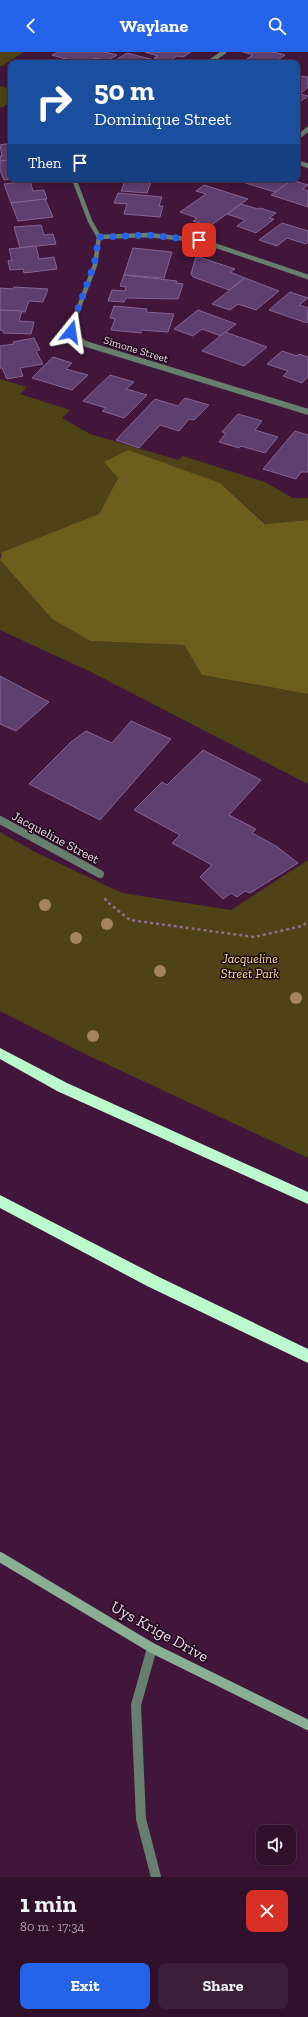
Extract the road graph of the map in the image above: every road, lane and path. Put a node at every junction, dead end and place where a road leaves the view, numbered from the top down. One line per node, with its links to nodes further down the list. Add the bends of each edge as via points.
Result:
1 (224, 52): 2 (street)
2 (212, 60)
3 (308, 129): 4 (street)
4 (300, 136)
5 (75, 182): 6 (street)
6 (99, 237): 7 (street, via 148,235 199,240); 8 (street, Simone Street, via 94,265 72,325 71,332 78,338 87,345)
7 (308, 277)
8 (308, 412)
9 (0, 820): 10 (street, Jacqueline Street)
10 (100, 874): 11 (path, via 106,901 130,920 254,937 302,926)
11 (308, 922)
12 (0, 1053): 13 (highway, via 62,1087)
13 (308, 1198)
14 (0, 1201): 15 (highway, via 152,1281)
15 (308, 1356)
16 (0, 1558): 17 (street, Uys Krige Drive)
17 (152, 1648): 18 (street, Uys Krige Drive); 19 (street, via 136,1705 141,1819)
18 (308, 1725)
19 (156, 1877)

